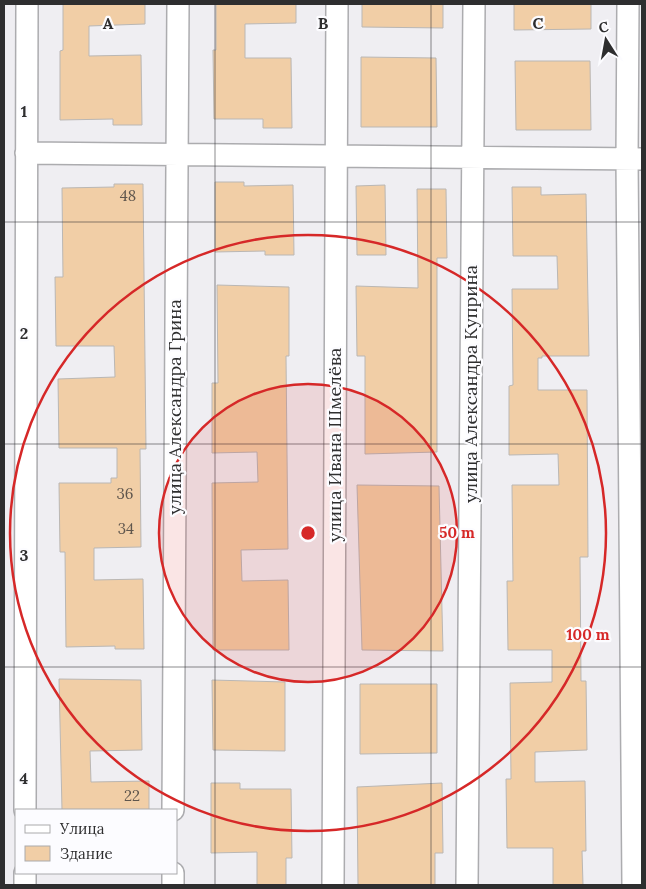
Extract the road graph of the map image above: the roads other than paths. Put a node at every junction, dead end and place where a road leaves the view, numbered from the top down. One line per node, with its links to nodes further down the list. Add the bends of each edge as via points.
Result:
1 (27, 4): 6 (street)
2 (178, 4): 7 (street, улица Александра Грина)
3 (337, 4): 8 (street, улица Ивана Шмелёва)
4 (474, 4): 9 (street, улица Александра Куприна)
5 (628, 4): 10 (street)
6 (26, 153): 7 (street); 11 (street)
7 (176, 154): 8 (street); 12 (street, улица Александра Грина)
8 (336, 156): 9 (street); 13 (street, улица Ивана Шмелёва)
9 (472, 157): 10 (street); 14 (street, улица Александра Куприна)
10 (634, 159): 15 (street)
11 (25, 809)
12 (173, 809)
13 (333, 885)
14 (467, 885)
15 (633, 885)

